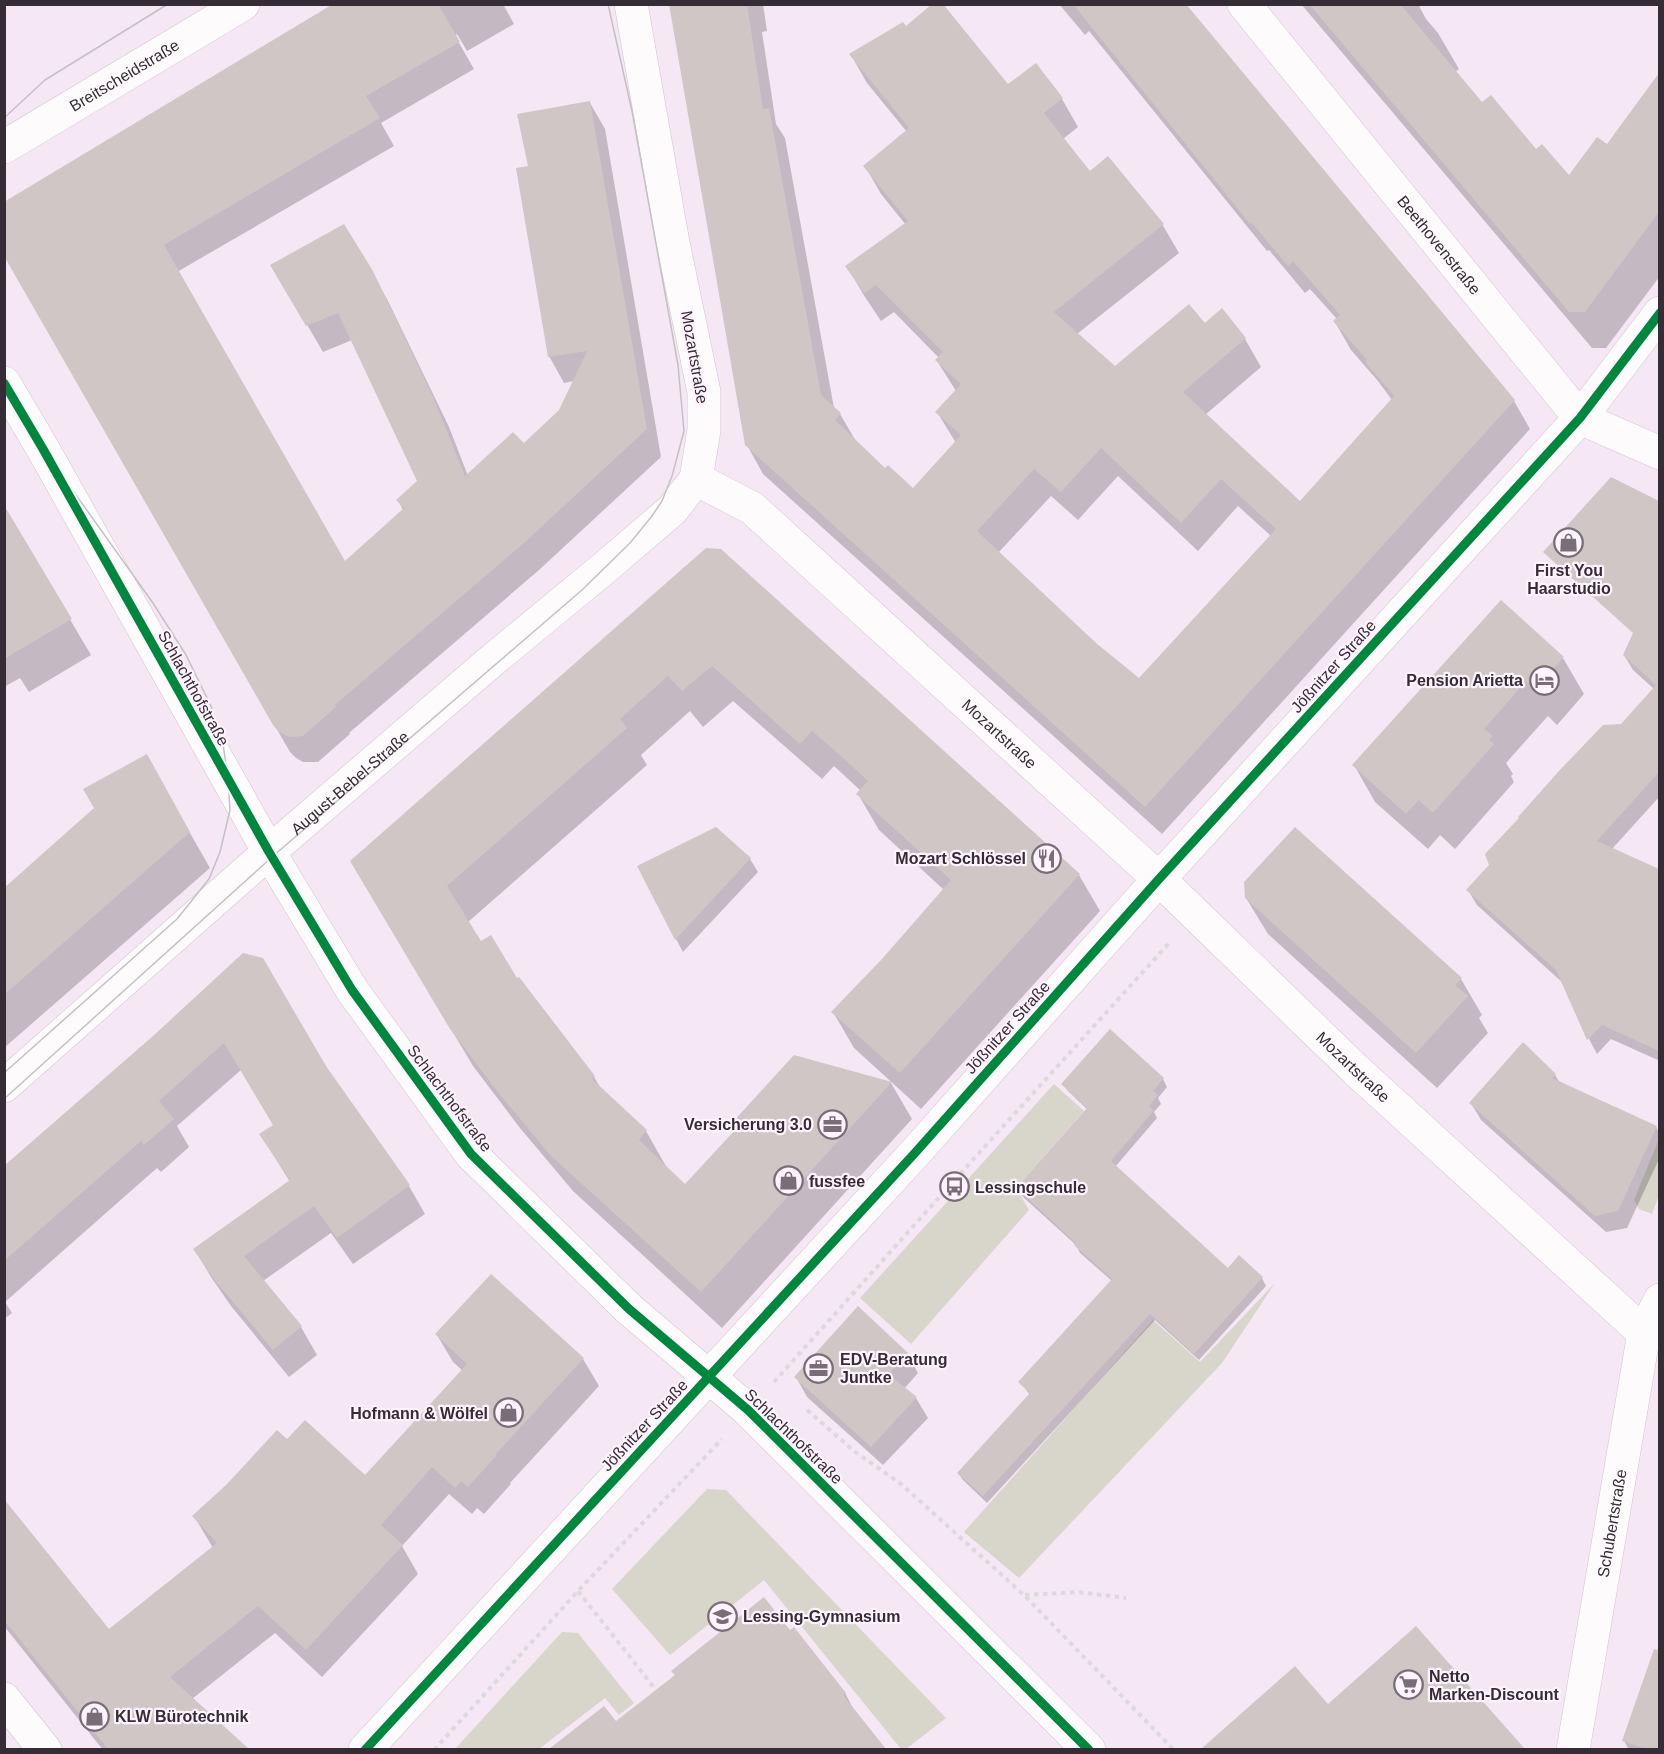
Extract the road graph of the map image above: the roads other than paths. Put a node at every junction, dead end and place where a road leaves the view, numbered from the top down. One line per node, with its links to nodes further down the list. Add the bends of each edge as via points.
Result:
1 (243, 4): 4 (street, Breitscheidstraße)
2 (631, 4): 9 (street, Mozartstraße, via 704,392 704,430)
3 (1244, 4): 7 (street, Beethovenstraße)
4 (4, 147)
5 (1659, 313): 7 (street, Jößnitzer Straße)
6 (4, 383): 10 (street, Schlachthofstraße)
7 (1580, 418): 8 (street, Beethovenstraße); 11 (street, Jößnitzer Straße)
8 (1659, 453)
9 (696, 479): 10 (street, August-Bebel-Straße, via 672,510); 11 (street, Mozartstraße, via 752,508)
10 (269, 852): 12 (street, August-Bebel-Straße); 15 (street, Schlachthofstraße, via 352,990 471,1155 629,1309)
11 (1158, 879): 14 (street, Mozartstraße, via 1356,1071); 15 (street, Jößnitzer Straße)
12 (4, 1086)
13 (1659, 1300): 14 (street, Schubertstraße)
14 (1644, 1333): 20 (street, Schubertstraße)
15 (709, 1377): 18 (street, Jößnitzer Straße); 19 (street, Schlachthofstraße, via 748,1410)
16 (4, 1699): 17 (street)
17 (45, 1749)
18 (365, 1749)
19 (1089, 1749)
20 (1573, 1749)

